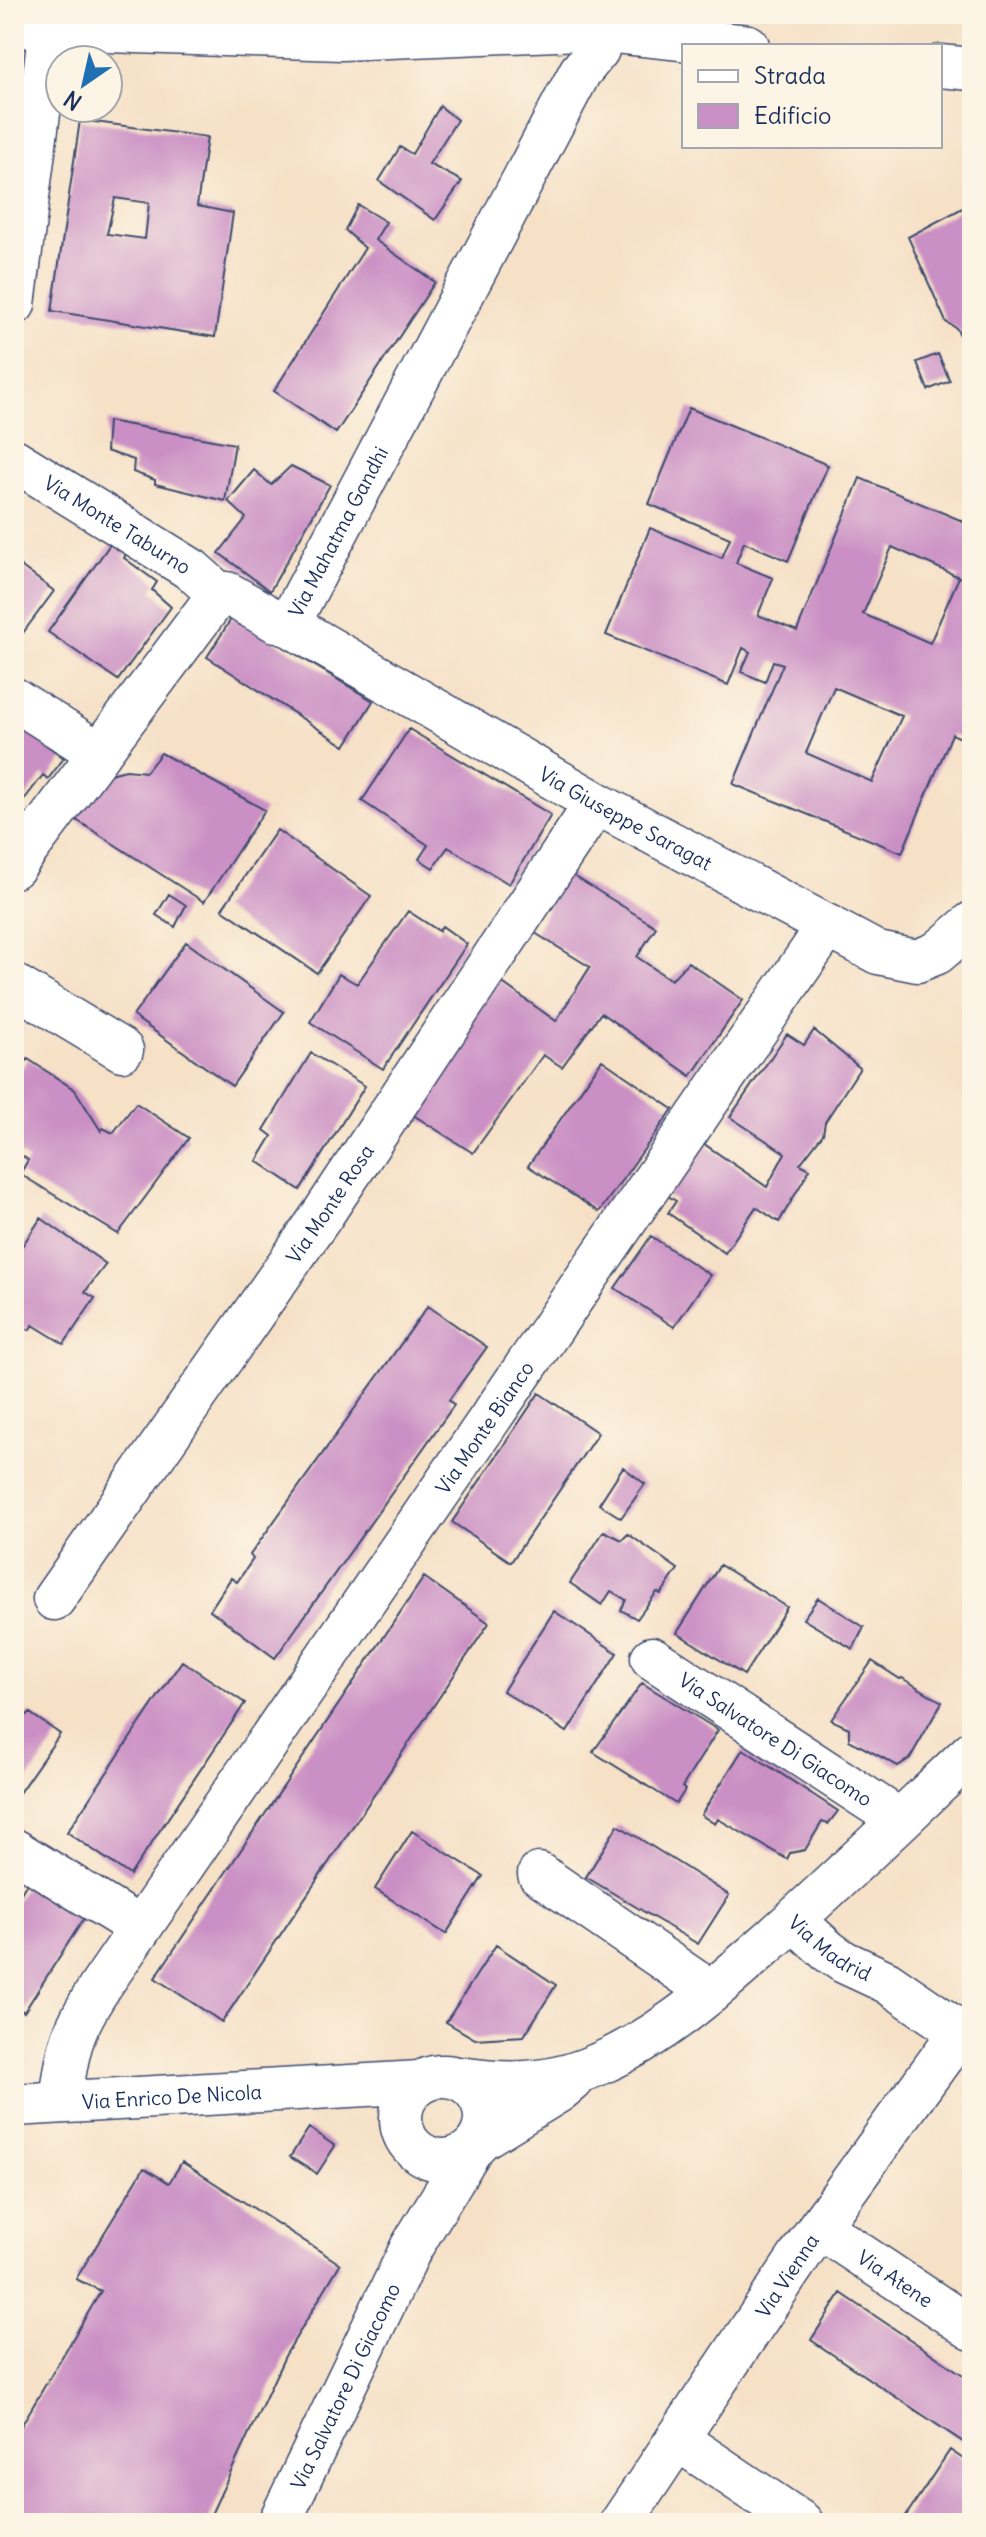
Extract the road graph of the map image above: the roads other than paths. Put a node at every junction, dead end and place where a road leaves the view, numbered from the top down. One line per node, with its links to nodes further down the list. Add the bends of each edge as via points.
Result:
1 (32, 27): 2 (street); 6 (street)
2 (591, 46): 3 (street); 9 (street, Via Mahatma Gandhi, via 293,616)
3 (682, 46)
4 (942, 66): 5 (street)
5 (972, 69)
6 (14, 304)
7 (14, 460): 8 (street, Via Monte Taburno, via 192,570)
8 (219, 594): 9 (street, Via Mahatma Gandhi, via 227,593); 11 (street)
9 (284, 622): 12 (street, Via Giuseppe Saragat)
10 (14, 699): 11 (street)
11 (99, 753): 13 (street)
12 (596, 803): 15 (street, Via Giuseppe Saragat); 18 (street, Via Monte Rosa, via 323,1214)
13 (14, 867)
14 (972, 923): 15 (street, Via Giuseppe Saragat, via 937,953 917,961 878,953)
15 (828, 926): 25 (street, Via Monte Bianco)
16 (14, 985): 17 (street)
17 (122, 1050)
18 (54, 1599)
19 (652, 1658): 21 (street, Via Salvatore Di Giacomo)
20 (972, 1752): 21 (street, Via Salvatore Di Giacomo)
21 (900, 1820): 24 (street, Via Salvatore Di Giacomo)
22 (14, 1850): 25 (street)
23 (539, 1874): 26 (street)
24 (794, 1920): 26 (street, Via Salvatore Di Giacomo); 27 (street, Via Madrid, via 830,1930 867,1957 887,1982)
25 (140, 1928): 31 (street, Via Monte Bianco, via 72,2037)
26 (711, 1992): 28 (street, Via Salvatore Di Giacomo, via 633,2049)
27 (966, 2036): 35 (street, Via Vienna)
28 (582, 2071): 29 (street, Via Salvatore Di Giacomo, via 527,2084); 34 (street, Via Salvatore Di Giacomo)
29 (439, 2080): 30 (street, Via Enrico De Nicola); 33 (street, via 410,2091 403,2103 400,2116); 34 (street, via 471,2086 480,2097 485,2126)
30 (330, 2086): 31 (street, Via Enrico De Nicola); 33 (street, Via Enrico De Nicola, via 377,2107)
31 (61, 2102): 32 (street, Via Enrico De Nicola)
32 (14, 2105)
33 (410, 2140): 34 (street, via 429,2158 443,2160); 36 (street, Via Salvatore Di Giacomo, via 422,2174 422,2202)
34 (474, 2145): 36 (street, Via Salvatore Di Giacomo)
35 (819, 2227): 37 (street, Via Atene); 38 (street, Via Vienna)
36 (411, 2248): 39 (street, Via Salvatore Di Giacomo)
37 (972, 2329)
38 (677, 2439): 40 (street, Via Vienna); 41 (street)
39 (279, 2523)
40 (621, 2523)
41 (802, 2523)

